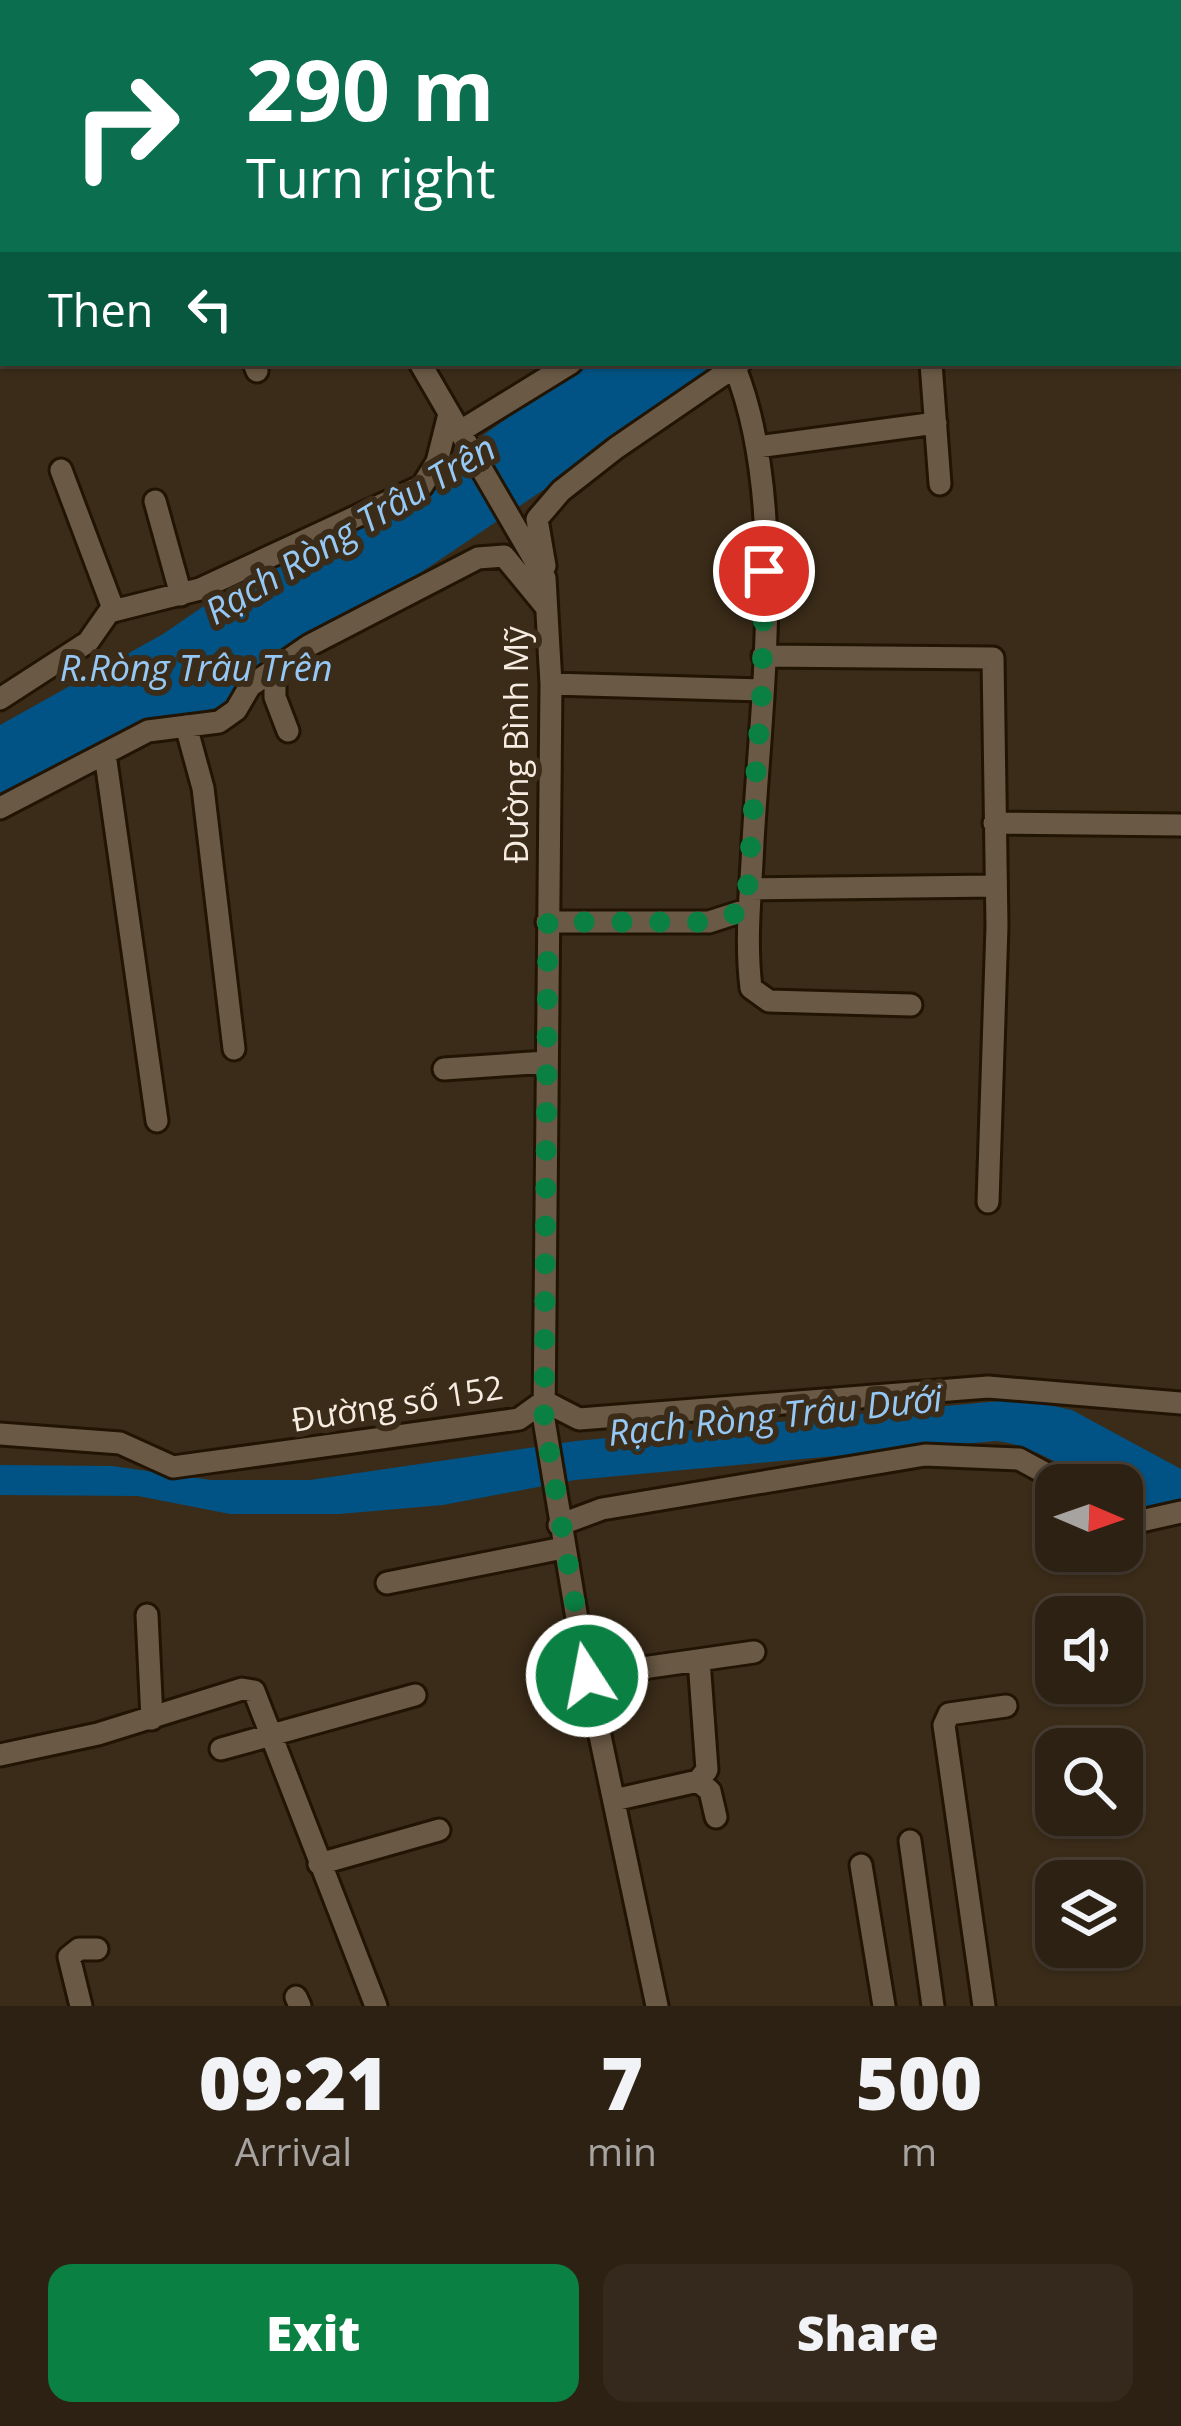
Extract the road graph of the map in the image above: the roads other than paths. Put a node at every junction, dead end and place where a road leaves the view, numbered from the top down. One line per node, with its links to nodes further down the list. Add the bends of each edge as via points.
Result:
1 (422, 366): 6 (street)
2 (566, 366): 6 (street)
3 (738, 366): 7 (street); 11 (street, via 561,490 537,519)
4 (931, 366): 5 (street)
5 (936, 423): 7 (street); 9 (street)
6 (458, 430): 11 (street, Đường Bình Mỹ); 12 (street, via 422,486)
7 (758, 447): 15 (street)
8 (61, 470): 13 (street)
9 (940, 484)
10 (155, 501): 12 (street)
11 (545, 578): 14 (street, Đường Bình Mỹ)
12 (181, 595): 13 (street)
13 (114, 611): 19 (street, via 88,642)
14 (549, 614): 16 (street, via 504,556 478,558); 17 (street, Đường Bình Mỹ)
15 (763, 656): 18 (street); 24 (street, via 993,658)
16 (275, 669): 20 (street, via 219,722); 21 (street, via 275,697)
17 (550, 684): 18 (street); 28 (street, Đường Bình Mỹ)
18 (762, 690): 27 (street)
19 (0, 699)
20 (186, 726): 22 (street, via 148,731); 30 (street, via 203,788)
21 (289, 731)
22 (105, 754): 23 (street); 33 (street)
23 (0, 808)
24 (994, 823): 25 (street); 26 (street)
25 (1181, 825)
26 (995, 886): 27 (street); 34 (street)
27 (748, 899): 28 (street, via 710,922); 29 (street, via 750,980 759,998)
28 (548, 922): 31 (street, Đường Bình Mỹ)
29 (911, 1005)
30 (234, 1049)
31 (546, 1061): 32 (street); 36 (street, Đường Bình Mỹ)
32 (444, 1069)
33 (157, 1121)
34 (988, 1202)
35 (1181, 1402): 36 (street, Đường số 152, via 988,1387 580,1419)
36 (544, 1411): 37 (street, Đường số 152, via 173,1468 120,1444); 41 (street, Đường Bình Mỹ)
37 (0, 1434)
38 (1035, 1468): 41 (street, via 1019,1459 925,1455 602,1509)
39 (1181, 1512): 40 (street)
40 (1143, 1521)
41 (561, 1536): 42 (street); 46 (street, Đường Bình Mỹ)
42 (388, 1583)
43 (147, 1615): 49 (street)
44 (754, 1652): 45 (street)
45 (699, 1660): 46 (street); 53 (street, via 707,1770)
46 (587, 1676): 54 (street, Đường Bình Mỹ)
47 (415, 1695): 50 (street)
48 (1006, 1706): 66 (street, via 949,1714 944,1725)
49 (152, 1719): 50 (street, via 242,1689 254,1691); 52 (street)
50 (273, 1735): 51 (street); 58 (street)
51 (221, 1749)
52 (0, 1755)
53 (698, 1781): 54 (street); 55 (street, via 710,1791)
54 (614, 1800): 63 (street, Đường Bình Mỹ)
55 (716, 1817)
56 (439, 1829): 58 (street)
57 (910, 1840): 65 (street)
58 (319, 1864): 62 (street)
59 (861, 1865): 64 (street)
60 (97, 1948): 61 (street, via 70,1957)
61 (81, 2006)
62 (376, 2006)
63 (657, 2006)
64 (884, 2006)
65 (933, 2006)
66 (984, 2006)

